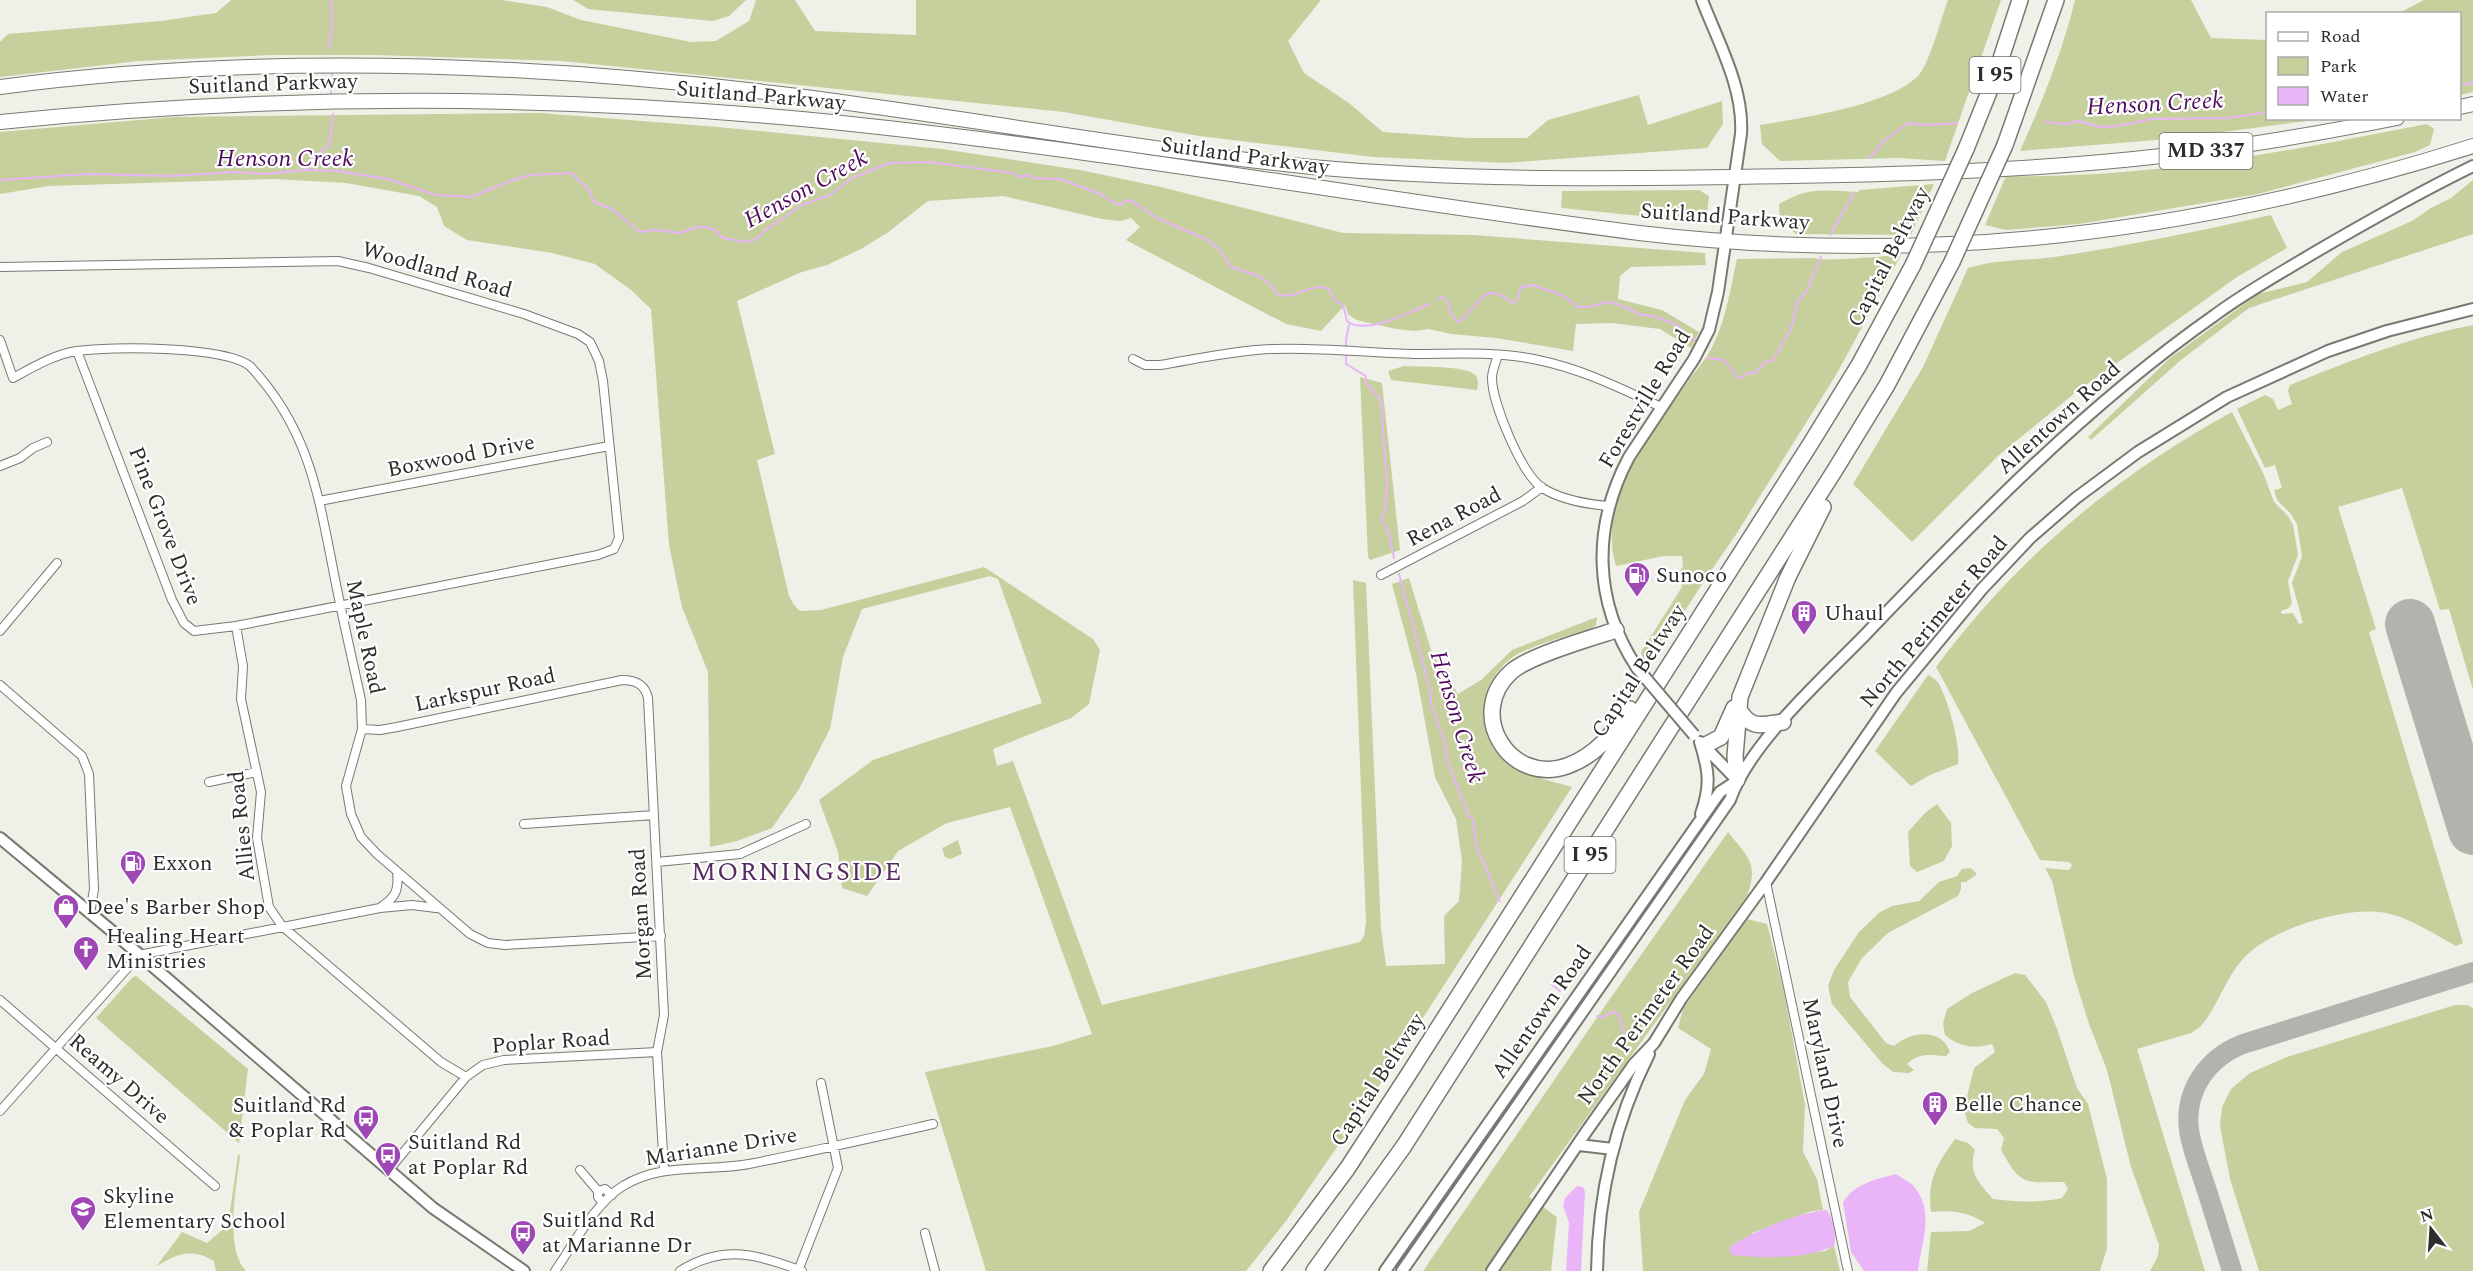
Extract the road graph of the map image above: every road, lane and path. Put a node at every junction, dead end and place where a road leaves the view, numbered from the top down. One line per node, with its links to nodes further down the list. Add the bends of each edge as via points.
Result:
1 (1702, 0): 9 (main road, Forestville Road, via 1739,102 1742,125)
2 (2020, 0): 32 (highway, Capital Beltway / I 95, bridge, via 1966,149 1913,265 1859,365)
3 (2056, 0): 18 (highway, I 95, bridge, via 2005,145 1952,262)
4 (0, 87): 9 (highway, Suitland Parkway, via 103,74 218,67 513,70 751,90 1346,170 1527,179)
5 (2386, 120): 9 (highway, Suitland Parkway / MD 337, via 2262,143 2118,161 1934,172)
6 (0, 122): 10 (highway, Suitland Parkway, via 166,108 378,101 518,102 722,112 958,136 1609,229)
7 (2473, 146): 10 (highway, Suitland Parkway, via 2294,197 2102,231 1931,246)
8 (2473, 166): 36 (main road, Allentown Road, via 2274,275 2173,346 2041,459 1941,556)
9 (1735, 177): 10 (main road, Forestville Road)
10 (1726, 241): 17 (main road, Forestville Road, via 1709,330)
11 (0, 267): 20 (street, Woodland Road, via 352,263 524,314 586,339 594,348 603,381)
12 (2473, 309): 49 (main road, North Perimeter Road, via 2377,334 2255,383 2173,429 2076,498 2030,538 1982,589 1896,693)
13 (0, 340): 14 (street, Maple Road, via 13,378)
14 (77, 351): 23 (street, Maple Road, via 184,350 243,361 259,375 286,413 309,459); 29 (street, Pine Grove Drive, via 184,623 194,631)
15 (1498, 355): 16 (street, via 1258,350 1160,365 1145,365); 17 (street, via 1536,359 1573,369); 22 (street, Rena Road, via 1492,377 1495,395 1525,470)
16 (1133, 358)
17 (1661, 407): 24 (main road, Forestville Road, via 1624,465)
18 (1859, 432): 35 (highway, via 1796,560); 83 (highway, I 95, via 1404,1146)
19 (47, 442): 21 (street)
20 (609, 446): 23 (street, Boxwood Drive); 25 (street, Woodland Road, via 619,538 609,552)
21 (0, 466)
22 (1542, 487): 24 (street, Rena Road, via 1564,498); 27 (street, Rena Road, via 1523,501)
23 (319, 501): 28 (street, Maple Road)
24 (1608, 506): 30 (main road, Forestville Road, via 1603,577)
25 (560, 562): 28 (street, Pine Grove Drive)
26 (57, 563): 31 (street)
27 (1381, 575)
28 (340, 605): 29 (street, Pine Grove Drive); 37 (street, Maple Road, via 361,700)
29 (236, 626): 39 (street, Allies Road, via 243,666 241,699)
30 (1616, 630): 32 (highway, via 1527,662 1506,677 1494,698 1491,719 1497,738 1512,756 1529,766 1547,769 1576,762 1612,734); 38 (main road, Forestville Road, bridge, via 1636,668)
31 (0, 631)
32 (1670, 664): 82 (highway, Capital Beltway / I 95, via 1371,1133)
33 (614, 682): 37 (street, Larkspur Road, via 397,727); 42 (street, Morgan Road, via 639,683 648,694)
34 (0, 685): 52 (street, via 76,750 86,764 94,889)
35 (1739, 702): 36 (highway, via 1745,719 1755,725); 38 (highway, via 1721,737); 40 (highway)
36 (1783, 722): 40 (main road, Allentown Road)
37 (362, 729): 48 (street, Maple Road, via 346,786 347,799 361,837)
38 (1699, 741): 40 (main road, Forestville Road); 45 (main road, via 1709,782)
39 (257, 772): 41 (street); 53 (street, Allies Road, via 261,802 257,838 269,907)
40 (1737, 780): 45 (main road, Allentown Road, via 1720,792); 63 (main road, Allentown Road, via 1730,800)
41 (209, 782)
42 (654, 815): 43 (street); 47 (street, Morgan Road)
43 (524, 824)
44 (806, 824): 47 (street, via 740,854)
45 (1697, 825): 62 (main road, Allentown Road)
46 (0, 838): 52 (main road)
47 (657, 862): 54 (street, Morgan Road)
48 (397, 872): 50 (street, via 397,892); 51 (street, Maple Road)
49 (1766, 882): 57 (main road, North Perimeter Road); 88 (street, Maryland Drive)
50 (380, 908): 51 (street, via 412,904); 53 (street)
51 (439, 908): 54 (street, Maple Road, via 470,934 488,943)
52 (90, 914): 55 (main road)
53 (282, 926): 55 (street); 60 (street, Allies Road, via 441,1062)
54 (661, 936): 59 (street, Morgan Road, via 664,1015)
55 (139, 955): 58 (street); 69 (main road)
56 (0, 1000): 58 (street, Reamy Drive)
57 (1654, 1042): 66 (main road, North Perimeter Road, via 1634,1064); 68 (main road, via 1633,1087)
58 (55, 1048): 64 (street); 72 (street, Reamy Drive)
59 (657, 1052): 60 (street, Poplar Road, via 496,1061 474,1069); 71 (street, Morgan Road)
60 (466, 1077): 69 (street, Poplar Road)
61 (821, 1083): 67 (street)
62 (1508, 1095): 63 (main road); 84 (main road, Allentown Road)
63 (1518, 1102): 85 (main road, Allentown Road)
64 (0, 1111)
65 (933, 1124): 67 (street, Marianne Drive)
66 (1579, 1145): 68 (main road); 86 (main road, North Perimeter Road)
67 (834, 1146): 71 (street, Marianne Drive, via 737,1166); 80 (street, via 837,1172)
68 (1612, 1149): 87 (main road, via 1601,1212)
69 (388, 1170): 77 (main road, via 449,1221)
70 (580, 1170): 73 (street)
71 (664, 1170): 74 (street, Marianne Drive, via 639,1178)
72 (215, 1186)
73 (598, 1191): 74 (street, via 605,1189); 75 (street, via 597,1197)
74 (612, 1195): 75 (street, Marianne Drive)
75 (603, 1203): 78 (street, Marianne Drive)
76 (925, 1233): 81 (street)
77 (524, 1271)
78 (555, 1271)
79 (680, 1271): 80 (street, via 707,1258 731,1254 760,1256)
80 (799, 1271)
81 (935, 1271)
82 (1271, 1271)
83 (1314, 1271)
84 (1385, 1271)
85 (1402, 1271)
86 (1492, 1271)
87 (1597, 1271)
88 (1848, 1271)

